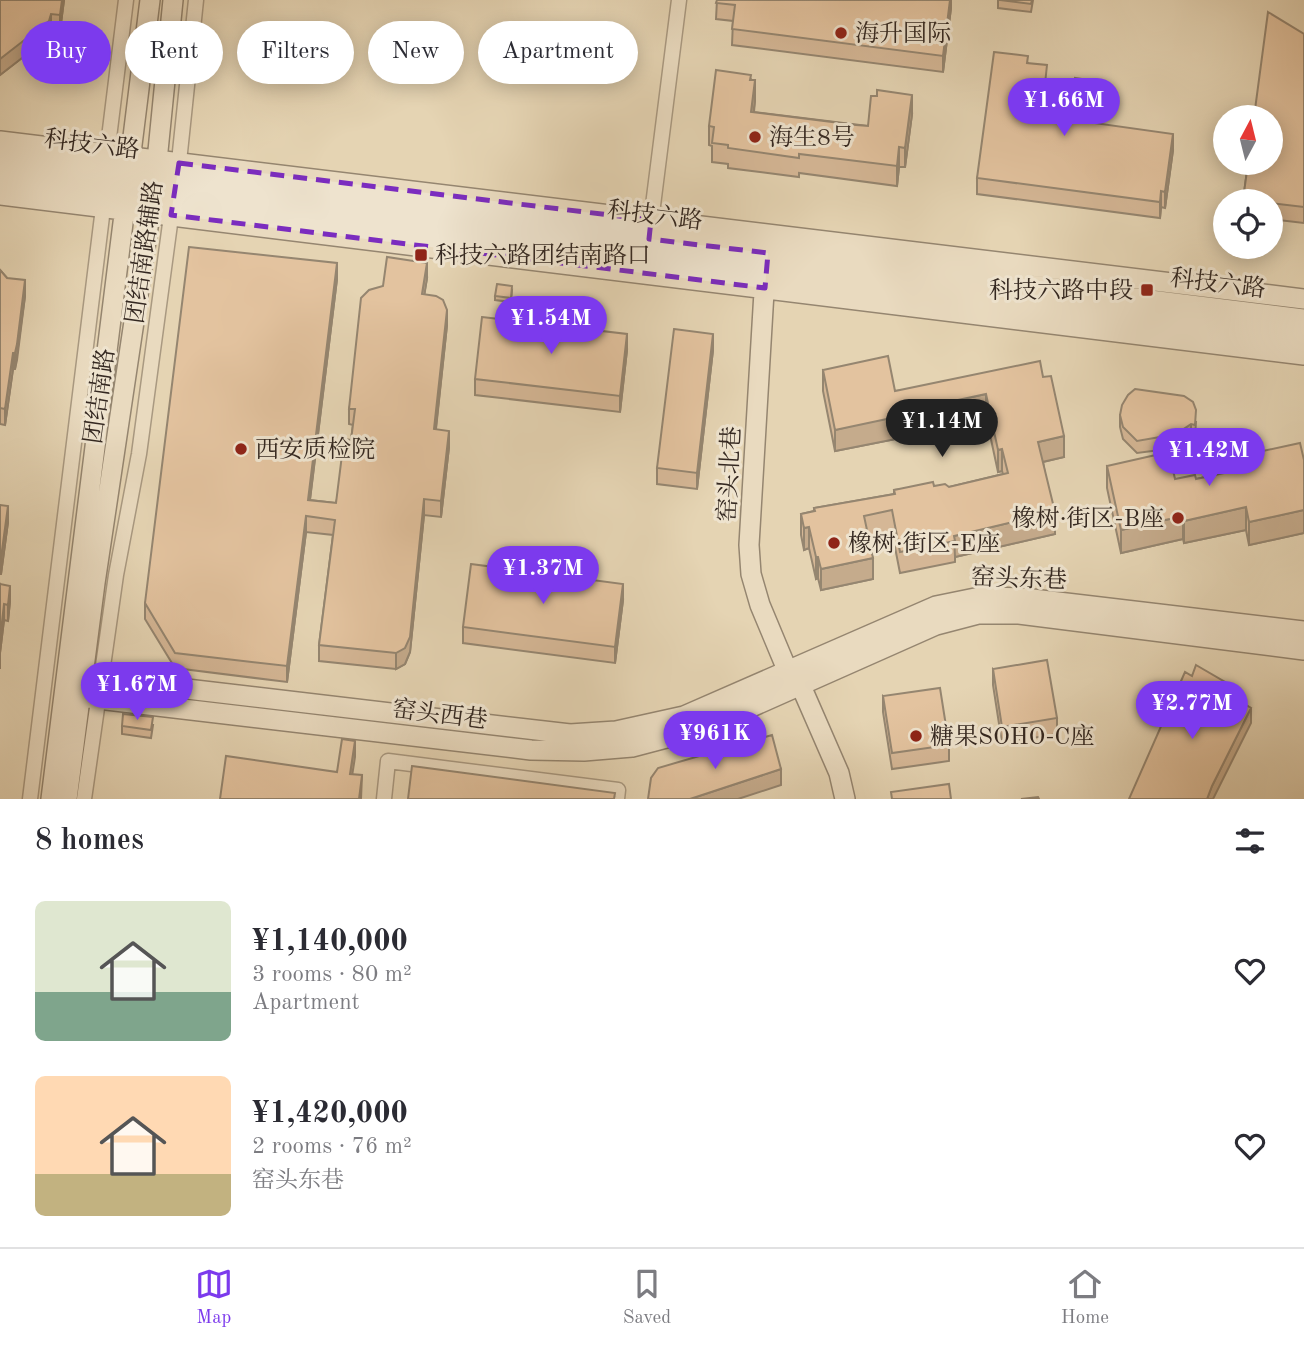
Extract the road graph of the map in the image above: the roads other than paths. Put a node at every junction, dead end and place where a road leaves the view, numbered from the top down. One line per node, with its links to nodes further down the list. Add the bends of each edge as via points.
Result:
1 (126, 0): 9 (street, 团结南路辅路)
2 (150, 0): 10 (main road, 团结南路)
3 (173, 0): 11 (main road, 团结南路)
4 (196, 0): 12 (street, 团结南路辅路)
5 (679, 0): 14 (street)
6 (0, 141): 9 (main road)
7 (0, 158): 9 (main road, 科技六路)
8 (0, 176): 9 (main road, 科技六路)
9 (105, 180): 10 (main road, 科技六路); 10 (main road); 13 (main road); 25 (street, 团结南路辅路)
10 (128, 183): 11 (main road, 科技六路); 11 (main road); 22 (main road, 团结南路)
11 (154, 186): 12 (main road, 科技六路); 12 (main road); 22 (main road, 团结南路)
12 (175, 188): 14 (main road, 科技六路); 14 (main road); 15 (main road); 22 (street, 团结南路辅路, via 139,454 116,575)
13 (0, 195)
14 (649, 238): 15 (main road, 科技六路); 16 (main road)
15 (766, 270): 17 (main road, 科技六路); 18 (main road, 科技六路); 19 (main road); 23 (main road, 窑头北巷, via 750,564 760,605)
16 (1304, 299)
17 (1304, 319)
18 (1304, 336)
19 (1304, 355)
20 (1304, 631): 23 (main road, 窑头东巷, via 1024,598 980,597 936,606)
21 (1304, 650): 23 (main road, 窑头东巷, via 1019,614 978,614 936,625)
22 (84, 677): 23 (main road, 窑头西巷, via 570,734 616,731 684,716); 24 (main road, 团结南路)
23 (794, 679): 24 (main road, 窑头西巷, via 704,728 632,747 584,751 531,750); 31 (main road, 窑头北巷, via 839,773)
24 (80, 697): 26 (main road, 团结南路); 27 (main road, 团结南路); 28 (street)
25 (30, 799)
26 (51, 799)
27 (67, 799)
28 (84, 799)
29 (384, 799): 30 (street, via 388,761 618,790)
30 (617, 799)
31 (845, 799)

